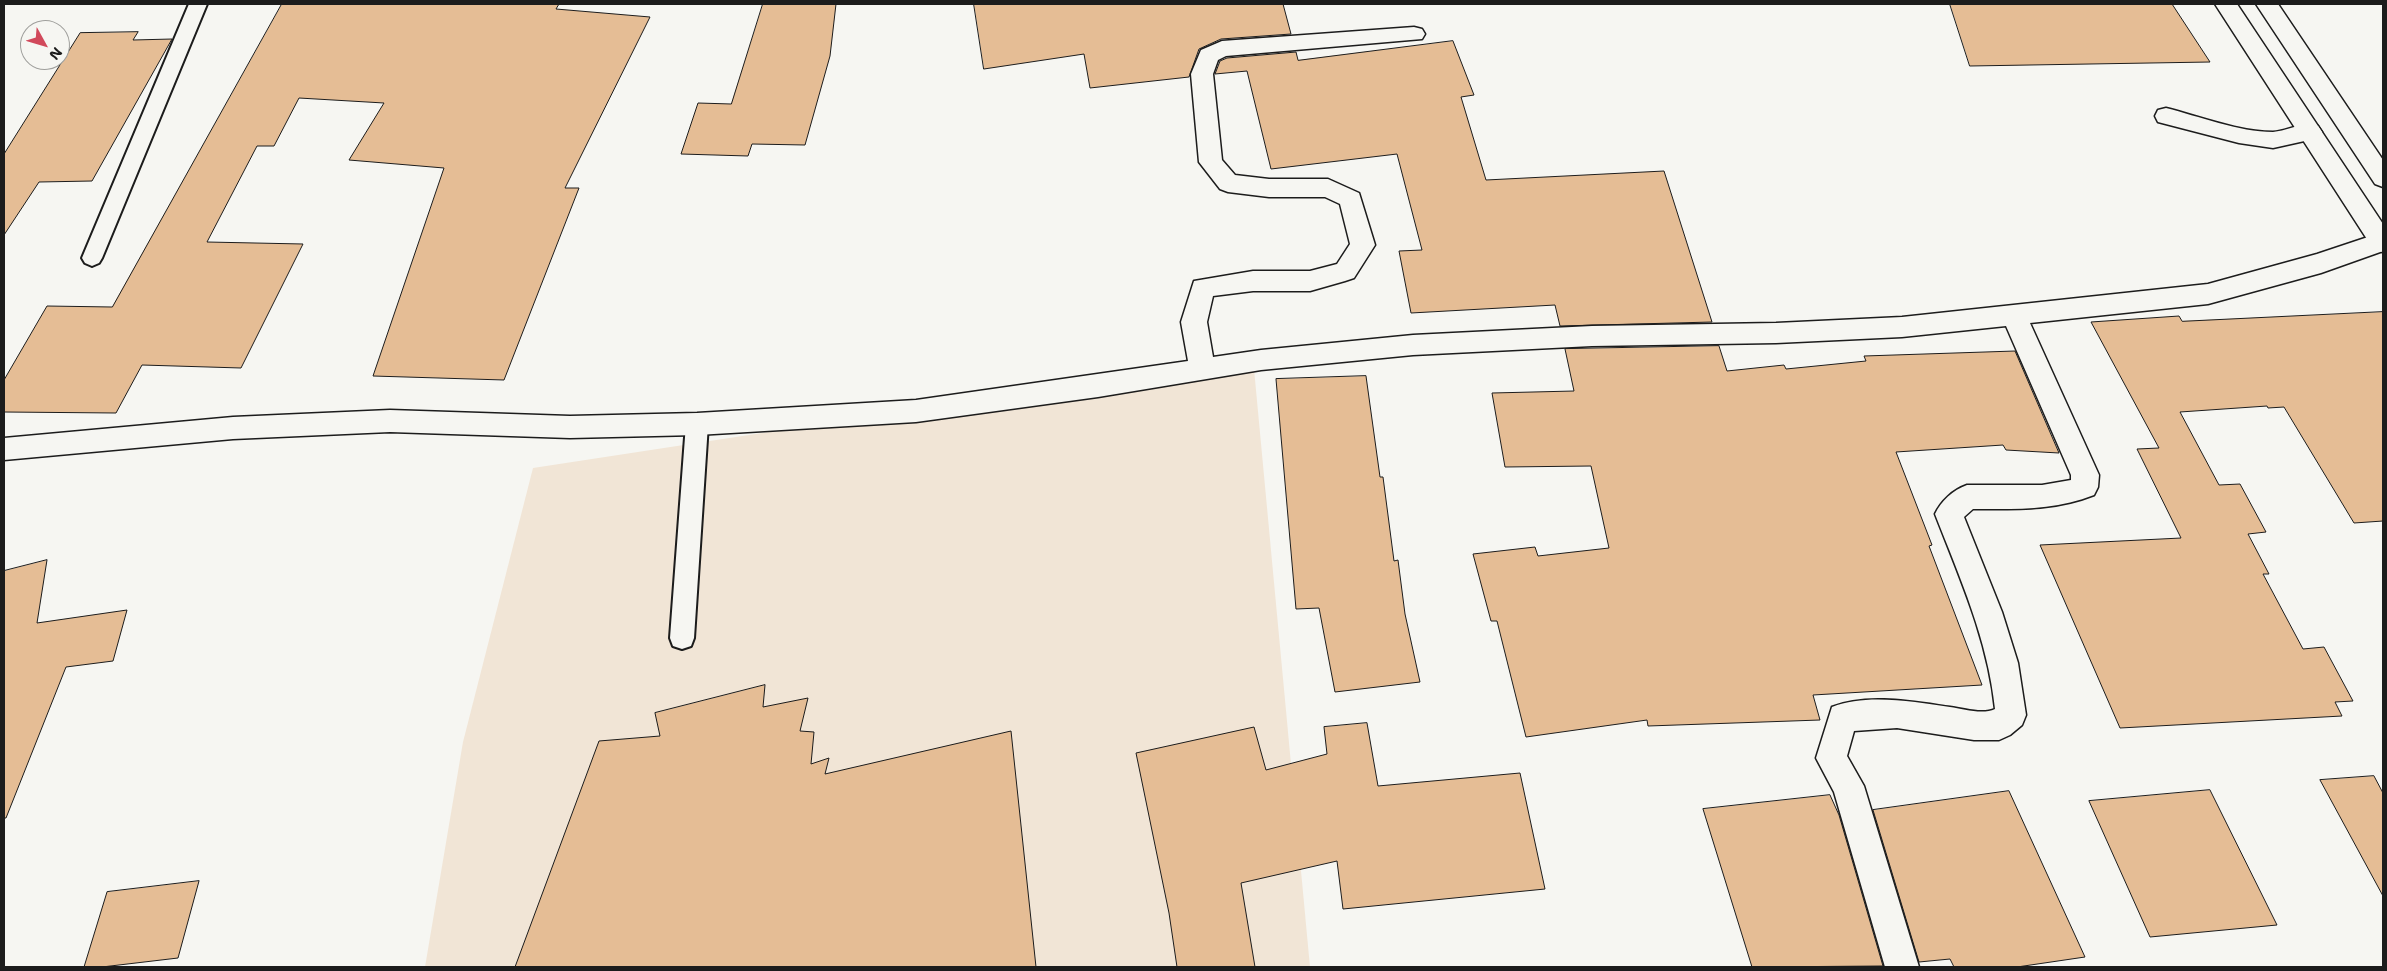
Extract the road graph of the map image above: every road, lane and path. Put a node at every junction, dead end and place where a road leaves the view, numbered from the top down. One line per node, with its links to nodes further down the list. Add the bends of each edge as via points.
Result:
1 (198, 4): 9 (lane)
2 (2226, 4): 6 (street)
3 (2266, 4): 7 (street)
4 (1414, 34): 11 (street, via 1222,49 1209,55 1202,74 1211,162 1228,183 1269,188 1328,188 1351,199 1363,245 1345,271 1310,281 1253,280 1203,288 1194,322)
5 (2166, 116): 6 (street, via 2239,135 2273,140)
6 (2310, 132): 8 (street)
7 (2383, 178)
8 (2383, 242): 10 (street, via 2208,294)
9 (92, 258)
10 (2013, 314): 11 (street, via 1902,327 1413,345); 15 (street, via 2085,475 2084,487 2074,492 1967,497 1949,514 1999,643 2009,685 2011,715 1999,725 1974,725 1897,714 1843,717 1831,758 1848,786)
11 (1202, 369): 12 (street, via 916,411)
12 (697, 424): 13 (street, via 570,427 390,422 233,428); 14 (lane)
13 (4, 449)
14 (682, 638)
15 (1902, 967)

